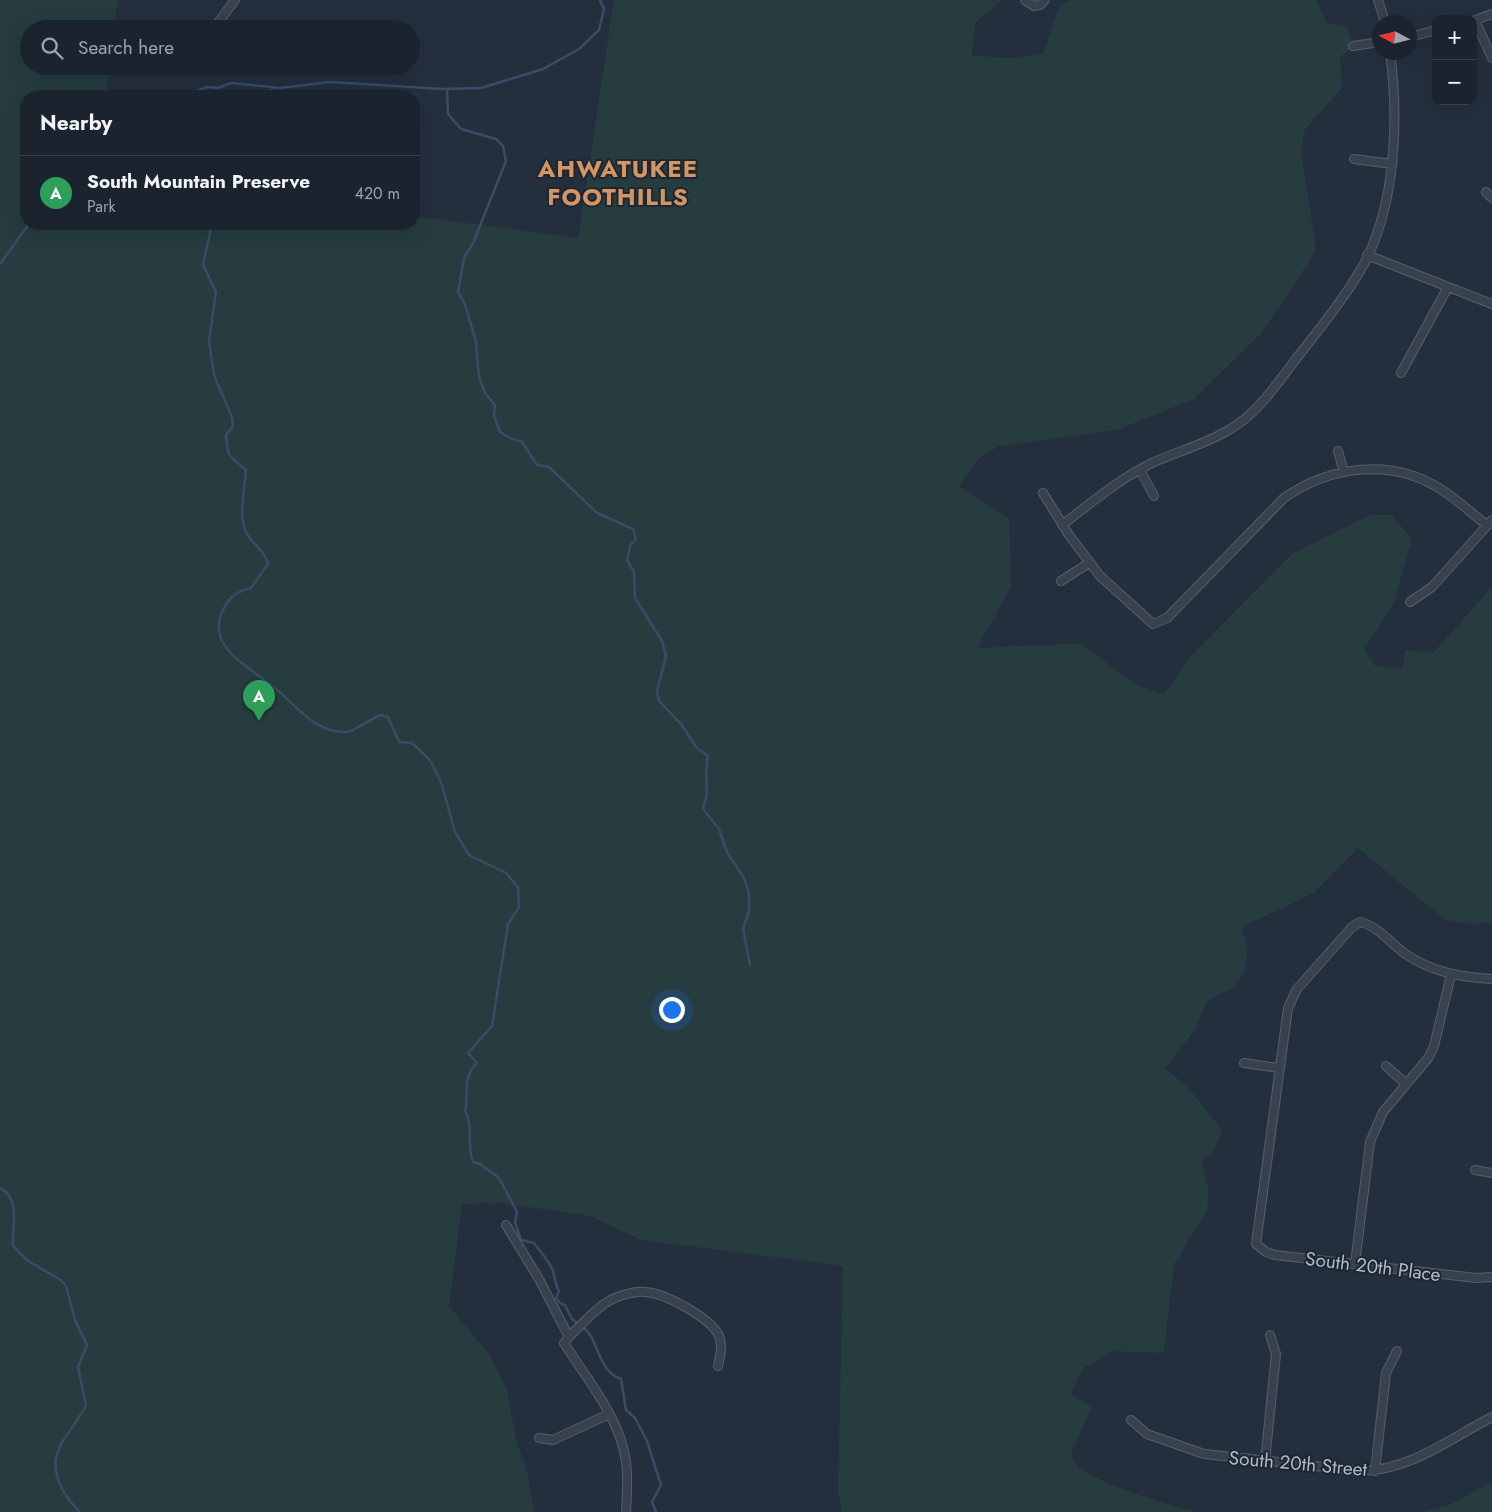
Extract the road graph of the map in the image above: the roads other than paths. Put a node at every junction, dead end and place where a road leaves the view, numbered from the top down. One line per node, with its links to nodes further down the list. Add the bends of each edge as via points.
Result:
1 (235, 0): 8 (street)
2 (1025, 0): 3 (street, via 1034,6)
3 (1044, 0)
4 (1378, 0): 6 (street)
5 (1492, 14): 7 (street)
6 (1383, 15)
7 (1477, 19)
8 (221, 20)
9 (1477, 26): 14 (street)
10 (1432, 31): 11 (street)
11 (1417, 34)
12 (1372, 43): 13 (street)
13 (1353, 46)
14 (1492, 58)
15 (1391, 60): 17 (street, via 1394,83)
16 (1354, 158): 17 (street)
17 (1392, 164): 18 (street, via 1381,218)
18 (1368, 255): 19 (street); 23 (street, via 1343,299 1249,415 1218,436)
19 (1448, 287): 20 (street); 21 (street)
20 (1492, 304)
21 (1401, 373)
22 (1338, 451): 24 (street)
23 (1140, 470): 26 (street); 28 (street, via 1101,494)
24 (1344, 472): 27 (street, via 1375,468 1429,482); 29 (street, via 1304,484 1284,498 1167,618 1152,624)
25 (1043, 493): 28 (street)
26 (1154, 496)
27 (1490, 523): 31 (street, via 1432,587)
28 (1062, 525): 29 (street)
29 (1089, 563): 30 (street)
30 (1061, 581)
31 (1410, 602)
32 (1451, 974): 33 (street); 36 (street, via 1417,961 1369,924 1360,922 1352,927 1290,999); 37 (street, via 1434,1046)
33 (1492, 979)
34 (1244, 1063): 36 (street)
35 (1386, 1066): 37 (street)
36 (1279, 1068): 41 (street, South 20th Place, via 1256,1244 1275,1254)
37 (1406, 1084): 41 (street, via 1383,1112 1370,1142)
38 (1475, 1170): 39 (street)
39 (1492, 1174)
40 (506, 1225): 44 (street, via 540,1278)
41 (1355, 1264): 42 (street, South 20th Place, via 1476,1278)
42 (1492, 1277)
43 (1270, 1335): 51 (street, via 1276,1354)
44 (569, 1337): 46 (street, via 603,1304 621,1295 646,1292 666,1297 708,1322 722,1346); 47 (street, via 564,1343)
45 (1397, 1351): 52 (street, via 1386,1373)
46 (718, 1366)
47 (609, 1414): 50 (street, via 553,1440); 53 (street, via 624,1447)
48 (1492, 1417): 52 (street, South 20th Street, via 1416,1459)
49 (1131, 1420): 51 (street, South 20th Street, via 1147,1434 1190,1450)
50 (539, 1438)
51 (1265, 1461): 52 (street, South 20th Street, via 1346,1471)
52 (1375, 1471)
53 (626, 1512)

